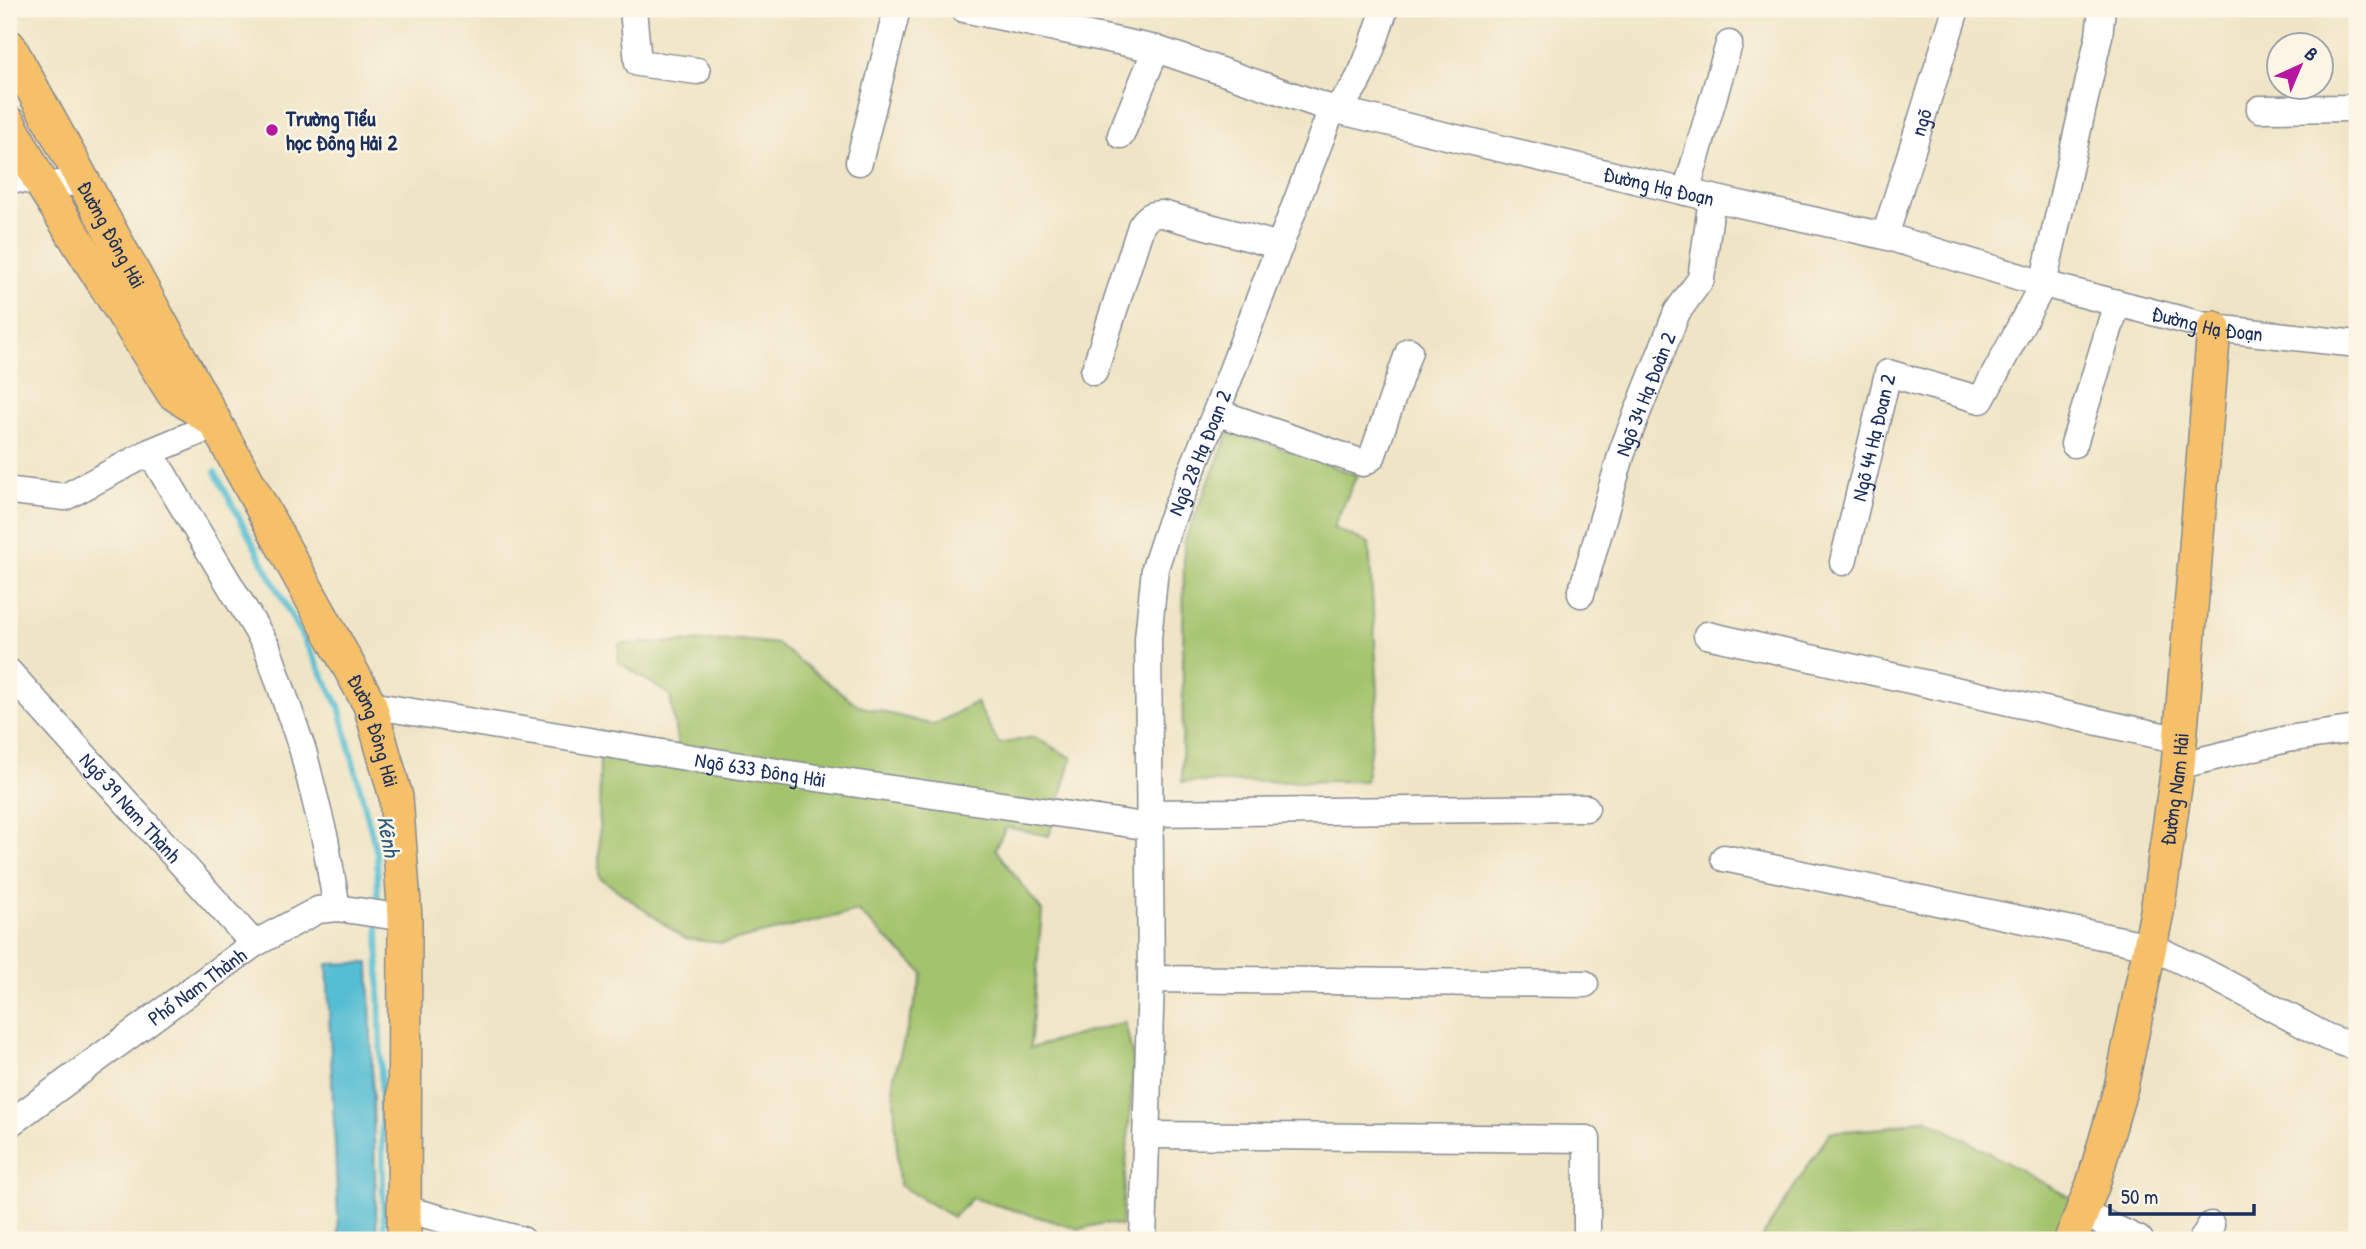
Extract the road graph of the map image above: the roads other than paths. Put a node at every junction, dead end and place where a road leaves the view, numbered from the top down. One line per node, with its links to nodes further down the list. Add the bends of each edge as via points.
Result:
1 (633, 9): 10 (street, via 638,63)
2 (897, 9): 17 (street)
3 (964, 9): 9 (street, Đường Hạ Đoạn)
4 (1385, 9): 12 (street, via 1357,82 1342,105)
5 (1956, 9): 23 (street, ngõ)
6 (2102, 9): 25 (street)
7 (1730, 44): 21 (street)
8 (9, 46): 16 (main road, Đường Đông Hải)
9 (1156, 49): 12 (street, Đường Hạ Đoạn); 15 (street)
10 (697, 71)
11 (2357, 108): 13 (street)
12 (1332, 109): 21 (street, Đường Hạ Đoạn); 24 (street, Ngõ 28 Hạ Đoạn 2)
13 (2260, 109)
14 (10, 128): 16 (street); 20 (main road, Đường Đông Hải)
15 (1121, 135)
16 (58, 138): 19 (main road, Đường Đông Hải)
17 (859, 162)
18 (9, 177): 20 (street)
19 (82, 181): 20 (street); 32 (main road, Đường Đông Hải)
20 (41, 183): 32 (main road, Đường Đông Hải, via 173,393)
21 (1686, 192): 22 (street, Đường Hạ Đoạn)
22 (1712, 198): 23 (street, Đường Hạ Đoạn); 37 (street, Ngõ 34 Hạ Đoàn 2, via 1701,279 1677,312 1623,449)
23 (1885, 236): 25 (street, Đường Hạ Đoạn)
24 (1280, 246): 30 (street, via 1162,214 1147,217); 31 (street, Ngõ 28 Hạ Đoạn 2)
25 (2043, 284): 26 (street, Đường Hạ Đoạn); 36 (street, Ngõ 44 Hạ Đoan 2, via 1981,400 1888,373)
26 (2117, 303): 27 (street, Đường Hạ Đoạn); 33 (street)
27 (2214, 328): 28 (street, Đường Hạ Đoạn); 42 (main road, Đường Nam Hải)
28 (2357, 344)
29 (1409, 351): 31 (street, via 1372,457 1363,463)
30 (1094, 372)
31 (1216, 412): 44 (street, Ngõ 28 Hạ Đoạn 2, via 1155,568 1148,639)
32 (217, 424): 34 (street); 40 (main road, Đường Đông Hải)
33 (2074, 444)
34 (150, 452): 35 (street, via 65,497); 46 (street, via 267,647 303,751)
35 (9, 493)
36 (1843, 562)
37 (1581, 594)
38 (1707, 635): 42 (street)
39 (9, 672): 48 (street, Ngõ 39 Nam Thành)
40 (370, 705): 44 (street, Ngõ 633 Đông Hải, via 783,773); 47 (main road, Đường Đông Hải, via 396,797)
41 (2357, 729): 42 (street)
42 (2179, 753): 49 (main road, Đường Nam Hải)
43 (1586, 808): 44 (street, Ngõ 633 Đông Hải)
44 (1151, 820): 50 (street, Ngõ 28 Hạ Đoạn 2)
45 (1724, 858): 49 (street)
46 (337, 908): 47 (street, Phố Nam Thành); 48 (street, Phố Nam Thành, via 318,910)
47 (399, 917): 55 (main road, Đường Đông Hải)
48 (254, 944): 53 (street, Phố Nam Thành)
49 (2150, 946): 52 (street); 56 (main road, Đường Nam Hải, via 2121,1087)
50 (1152, 979): 51 (street); 54 (street, Ngõ 28 Hạ Đoạn 2)
51 (1585, 984)
52 (2357, 1048)
53 (9, 1124)
54 (1148, 1135): 58 (street, Ngõ 28 Hạ Đoạn 2); 59 (street, via 1587,1139)
55 (404, 1224): 57 (street)
56 (2076, 1226): 60 (street)
57 (522, 1240)
58 (1143, 1240)
59 (1587, 1240)
60 (2140, 1240)

